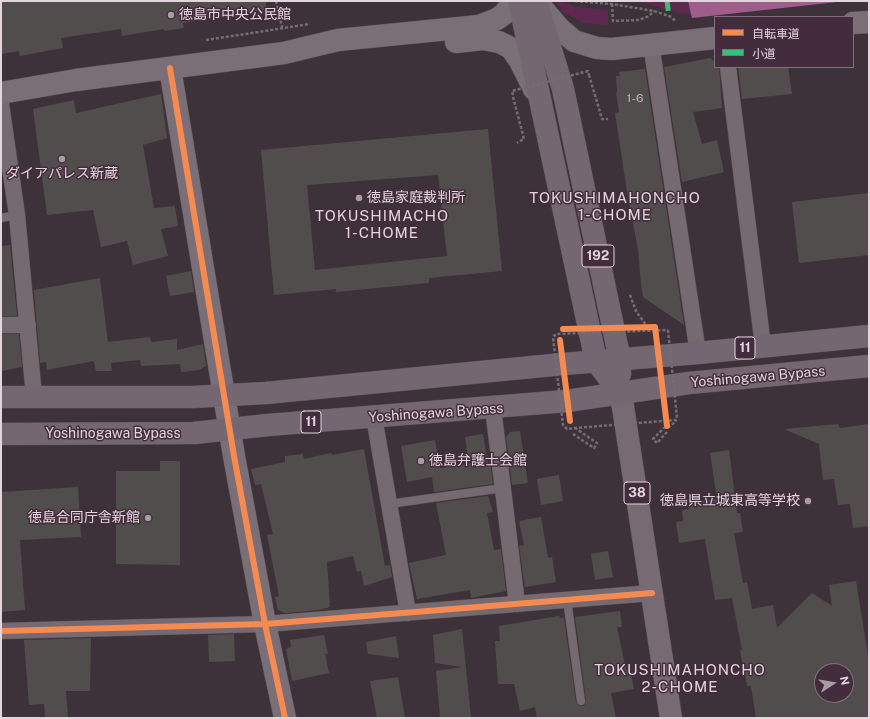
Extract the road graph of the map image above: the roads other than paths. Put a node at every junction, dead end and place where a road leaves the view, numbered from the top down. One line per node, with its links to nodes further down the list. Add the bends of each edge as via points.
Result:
1 (514, 1): 6 (street, via 497,19 479,26 338,40)
2 (531, 1): 5 (street, via 574,41 598,48); 11 (highway, 192, via 532,60); 20 (highway, 192, via 563,89)
3 (869, 22): 4 (street)
4 (854, 23)
5 (714, 38)
6 (284, 53): 8 (street); 11 (street, via 338,53 482,39 499,42 511,48)
7 (654, 57): 19 (street)
8 (170, 68): 10 (street); 24 (street)
9 (728, 68): 18 (street)
10 (1, 93)
11 (539, 98): 21 (highway, 192)
12 (1, 104): 13 (street)
13 (17, 216): 14 (lane); 16 (street)
14 (1, 218)
15 (1, 325): 16 (street)
16 (28, 326): 25 (street)
17 (869, 336): 18 (highway, Yoshinogawa Bypass / 11)
18 (764, 346): 19 (highway, Yoshinogawa Bypass / 11)
19 (698, 353): 20 (highway, Yoshinogawa Bypass / 11)
20 (620, 360): 21 (highway, Yoshinogawa Bypass / 11); 23 (highway, 192)
21 (596, 362): 23 (highway, 192); 24 (highway, Yoshinogawa Bypass / 11)
22 (869, 366): 23 (highway, Yoshinogawa Bypass / 11, via 662,387)
23 (621, 394): 27 (highway, Yoshinogawa Bypass / 11, via 568,408); 33 (main road, 38)
24 (224, 395): 25 (highway, Yoshinogawa Bypass / 11); 29 (street)
25 (34, 396): 26 (highway, Yoshinogawa Bypass / 11)
26 (1, 397)
27 (493, 408): 28 (highway, Yoshinogawa Bypass / 11); 31 (street)
28 (374, 417): 29 (highway, Yoshinogawa Bypass / 11); 32 (street)
29 (230, 430): 30 (highway, Yoshinogawa Bypass / 11, via 194,434); 37 (street)
30 (1, 434)
31 (503, 488): 32 (lane); 35 (street)
32 (389, 504): 36 (street)
33 (652, 593): 34 (street); 41 (main road, 38)
34 (567, 600): 35 (street); 39 (lane)
35 (517, 604): 36 (street)
36 (408, 613): 37 (street)
37 (265, 624): 38 (street); 40 (street)
38 (1, 631)
39 (581, 700)
40 (285, 718)
41 (671, 718)

